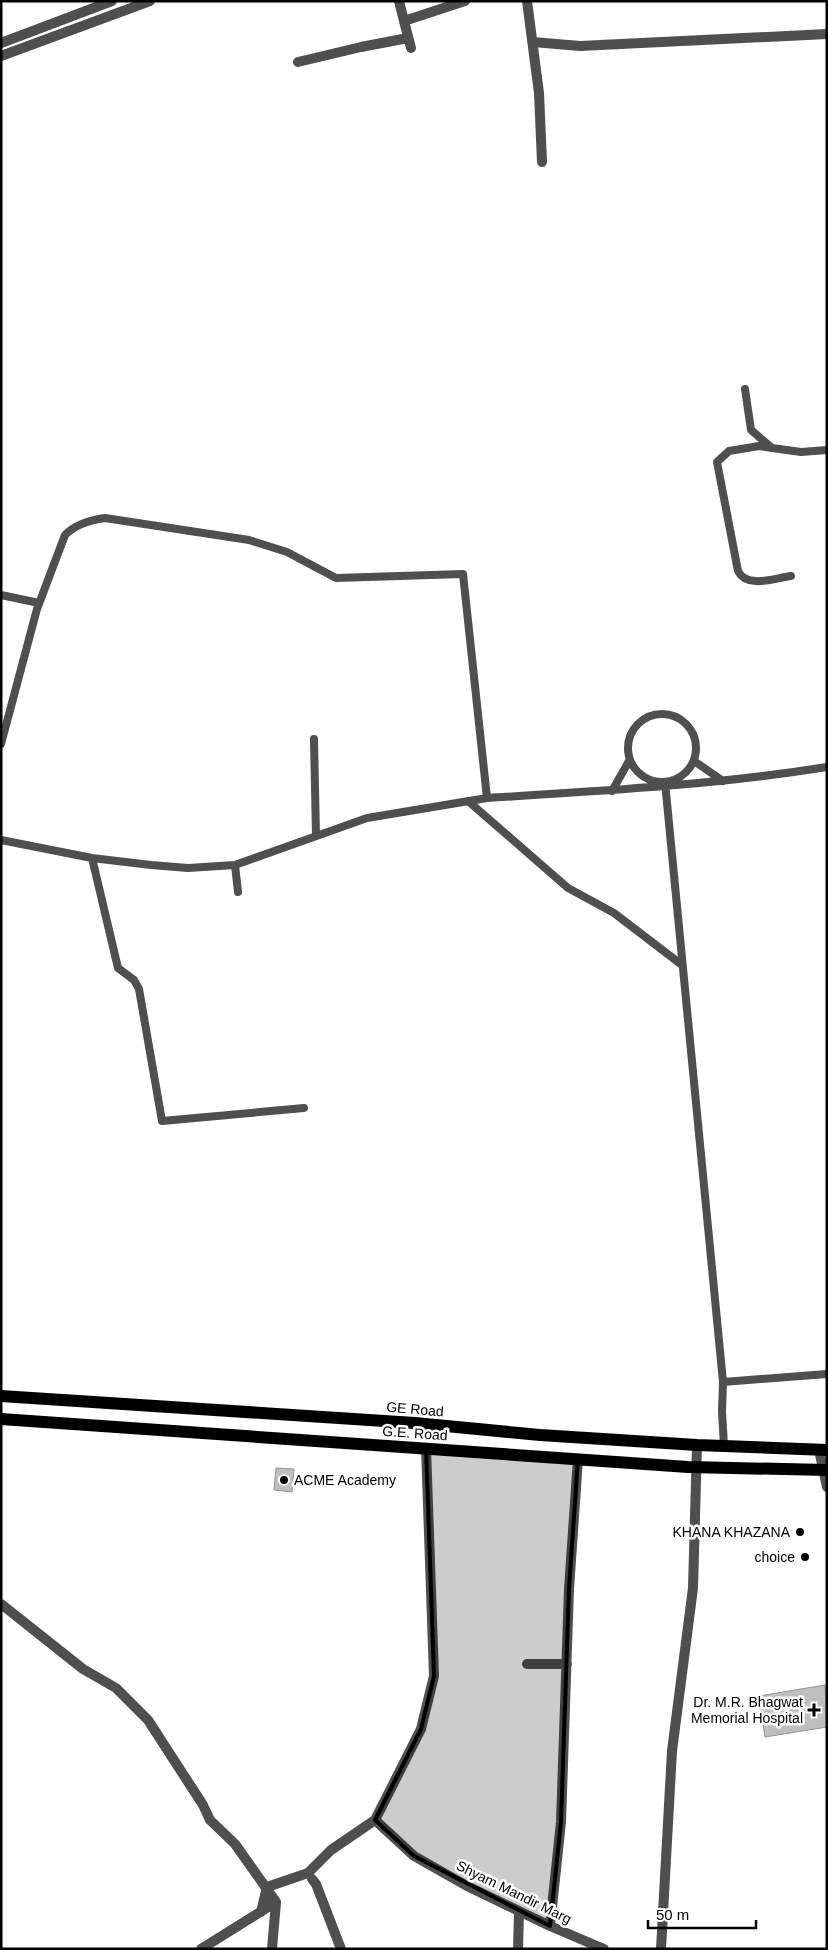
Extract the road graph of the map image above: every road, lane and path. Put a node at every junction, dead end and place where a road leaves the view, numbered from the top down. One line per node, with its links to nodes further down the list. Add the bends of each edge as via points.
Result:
1 (112, 1): 10 (street)
2 (150, 1): 6 (street)
3 (399, 1): 7 (street)
4 (465, 1): 7 (street)
5 (526, 1): 9 (street)
6 (135, 4): 11 (street)
7 (404, 20): 12 (street, via 410,43 361,46)
8 (827, 34): 9 (street, via 580,46)
9 (533, 42): 13 (street)
10 (1, 43)
11 (1, 56)
12 (298, 62)
13 (542, 162)
14 (745, 389): 15 (lane, via 751,430)
15 (772, 448): 16 (lane, via 801,452); 17 (lane, via 759,446 729,451 717,462 741,577 750,581)
16 (827, 450)
17 (791, 576)
18 (1, 595): 19 (lane)
19 (39, 603): 21 (lane); 28 (lane, via 65,535 90,519 105,518 249,540 287,552 336,578 463,574)
20 (314, 739): 30 (lane)
21 (2, 740)
22 (630, 761): 23 (lane, via 628,738 634,727 642,719 666,713 676,716 692,730 696,746); 26 (lane, via 636,772 646,779); 27 (lane)
23 (694, 761): 25 (lane); 26 (lane, via 688,770)
24 (827, 768): 25 (lane)
25 (722, 781): 26 (lane)
26 (665, 784): 27 (lane); 35 (lane)
27 (612, 791): 28 (lane)
28 (487, 798): 29 (lane)
29 (468, 801): 30 (lane, via 366,818); 35 (lane, via 568,888 614,914)
30 (316, 836): 33 (lane)
31 (1, 840): 32 (lane)
32 (92, 858): 33 (lane, via 188,868); 36 (lane, via 118,968 139,989 162,1121)
33 (235, 865): 34 (lane)
34 (238, 892)
35 (682, 965): 38 (lane)
36 (304, 1108)
37 (827, 1374): 38 (lane)
38 (723, 1382): 42 (lane)
39 (1, 1396): 41 (main road, GE Road, via 415,1423)
40 (1, 1419): 43 (main road, G.E. Road)
41 (697, 1446): 42 (main road, GE Road); 46 (street)
42 (724, 1446): 44 (main road, GE Road)
43 (426, 1448): 45 (main road, G.E. Road); 52 (street, via 434,1676 420,1729)
44 (823, 1450): 47 (street)
45 (578, 1459): 46 (main road, G.E. Road); 51 (street)
46 (695, 1467): 47 (main road, G.E. Road); 64 (street, via 693,1588 672,1751)
47 (825, 1470): 48 (street)
48 (827, 1487)
49 (1, 1604): 54 (street, via 83,1669 116,1688 148,1720 210,1820 235,1844)
50 (527, 1664): 51 (street)
51 (567, 1664): 58 (street, via 561,1822)
52 (375, 1820): 54 (street, via 331,1850 308,1873); 57 (street, Shyam Mandir Marg, via 414,1856)
53 (312, 1879): 61 (street)
54 (266, 1888): 55 (street); 56 (street)
55 (276, 1902): 56 (street); 60 (street)
56 (262, 1911): 59 (street)
57 (519, 1912): 58 (street, Shyam Mandir Marg); 62 (street)
58 (550, 1926): 63 (street, Shyam Mandir Marg)
59 (201, 1949)
60 (272, 1949)
61 (342, 1949)
62 (518, 1949)
63 (604, 1949)
64 (661, 1949)

